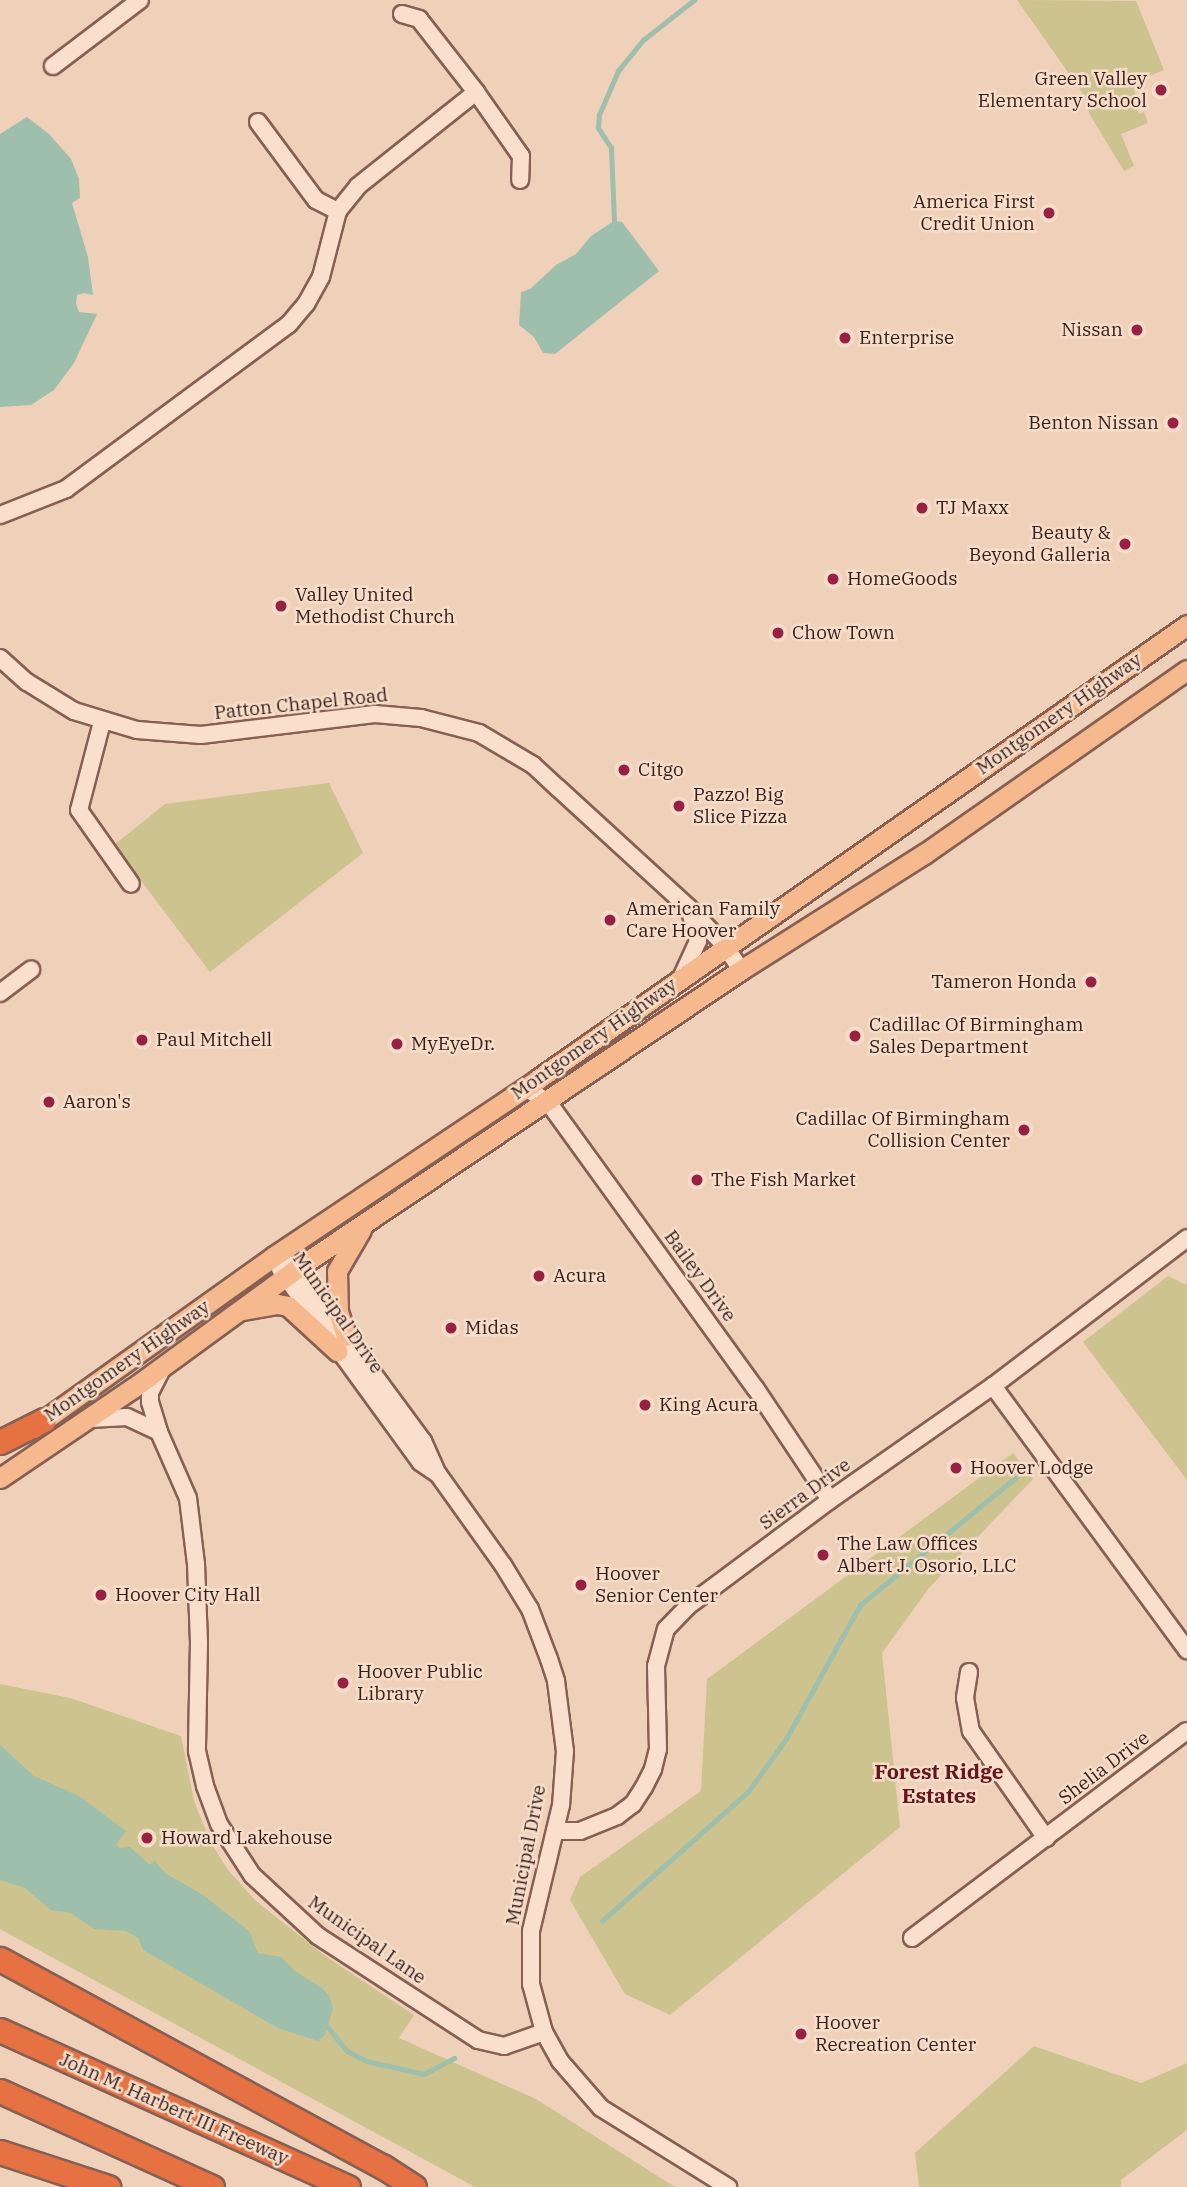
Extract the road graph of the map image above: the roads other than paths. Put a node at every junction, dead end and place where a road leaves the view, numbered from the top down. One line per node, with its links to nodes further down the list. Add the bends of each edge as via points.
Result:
1 (129, 3): 3 (street)
2 (402, 14): 4 (street, via 419,19)
3 (53, 66)
4 (476, 92): 6 (street, via 521,156); 7 (street, via 358,186)
5 (258, 122): 7 (street, via 316,200)
6 (520, 180)
7 (338, 211): 8 (street, via 321,277 289,324 66,489)
8 (0, 515)
9 (1187, 625): 15 (main road, Montgomery Highway)
10 (0, 659): 12 (street, Patton Chapel Road, via 49,697)
11 (1187, 670): 17 (main road, Montgomery Highway, via 924,854)
12 (102, 722): 13 (street, via 79,810); 14 (street, Patton Chapel Road, via 201,736 375,714 450,723 479,733 533,765)
13 (131, 884)
14 (690, 908): 15 (street, Patton Chapel Road); 18 (street, via 698,941)
15 (725, 946): 17 (street, Patton Chapel Road); 18 (main road, Montgomery Highway)
16 (31, 970): 19 (street)
17 (741, 970): 21 (main road, Montgomery Highway)
18 (681, 978): 20 (main road, Montgomery Highway)
19 (0, 993)
20 (525, 1088): 21 (street, Bailey Drive); 24 (main road, Montgomery Highway)
21 (548, 1102): 22 (main road, Montgomery Highway); 36 (street, Bailey Drive, via 756,1389)
22 (368, 1221): 25 (main road, Montgomery Highway); 27 (main road, via 337,1271)
23 (1187, 1238): 29 (street, Sierra Drive)
24 (274, 1256): 25 (street, Municipal Drive); 31 (main road, Montgomery Highway)
25 (290, 1273): 26 (main road, Montgomery Highway); 27 (street, Municipal Drive)
26 (235, 1312): 27 (main road, via 288,1306); 28 (main road, Montgomery Highway)
27 (342, 1343): 40 (street, Municipal Drive, via 423,1441 438,1474 530,1609 556,1681 565,1751)
28 (164, 1364): 30 (main road, Montgomery Highway); 32 (street, Municipal Lane, via 150,1393)
29 (992, 1386): 36 (street, Sierra Drive); 37 (street)
30 (87, 1419): 32 (street, via 127,1417); 35 (main road, Montgomery Highway)
31 (44, 1420): 33 (highway); 34 (main road, Montgomery Highway)
32 (159, 1432): 45 (street, Municipal Lane, via 188,1498 199,1642 197,1751 219,1824 252,1875 318,1936 478,2040 504,2046)
33 (0, 1442)
34 (0, 1451)
35 (0, 1478)
36 (830, 1500): 40 (street, Sierra Drive, via 688,1606 666,1629 656,1666 658,1749 653,1769 633,1804 617,1816 580,1832)
37 (1187, 1650)
38 (970, 1672): 41 (street, via 965,1698 971,1731)
39 (1187, 1731): 41 (street, Shelia Drive)
40 (555, 1831): 45 (street, Municipal Drive, via 531,1931 531,1984)
41 (1045, 1838): 42 (street, Shelia Drive)
42 (912, 1938)
43 (0, 1959): 51 (highway)
44 (0, 2030): 50 (highway, John M. Harbert III Freeway)
45 (544, 2032): 52 (street, Municipal Drive, via 560,2061 601,2108)
46 (0, 2091): 49 (highway)
47 (0, 2152): 48 (highway)
48 (108, 2187)
49 (212, 2187)
50 (348, 2187)
51 (414, 2187)
52 (728, 2187)

